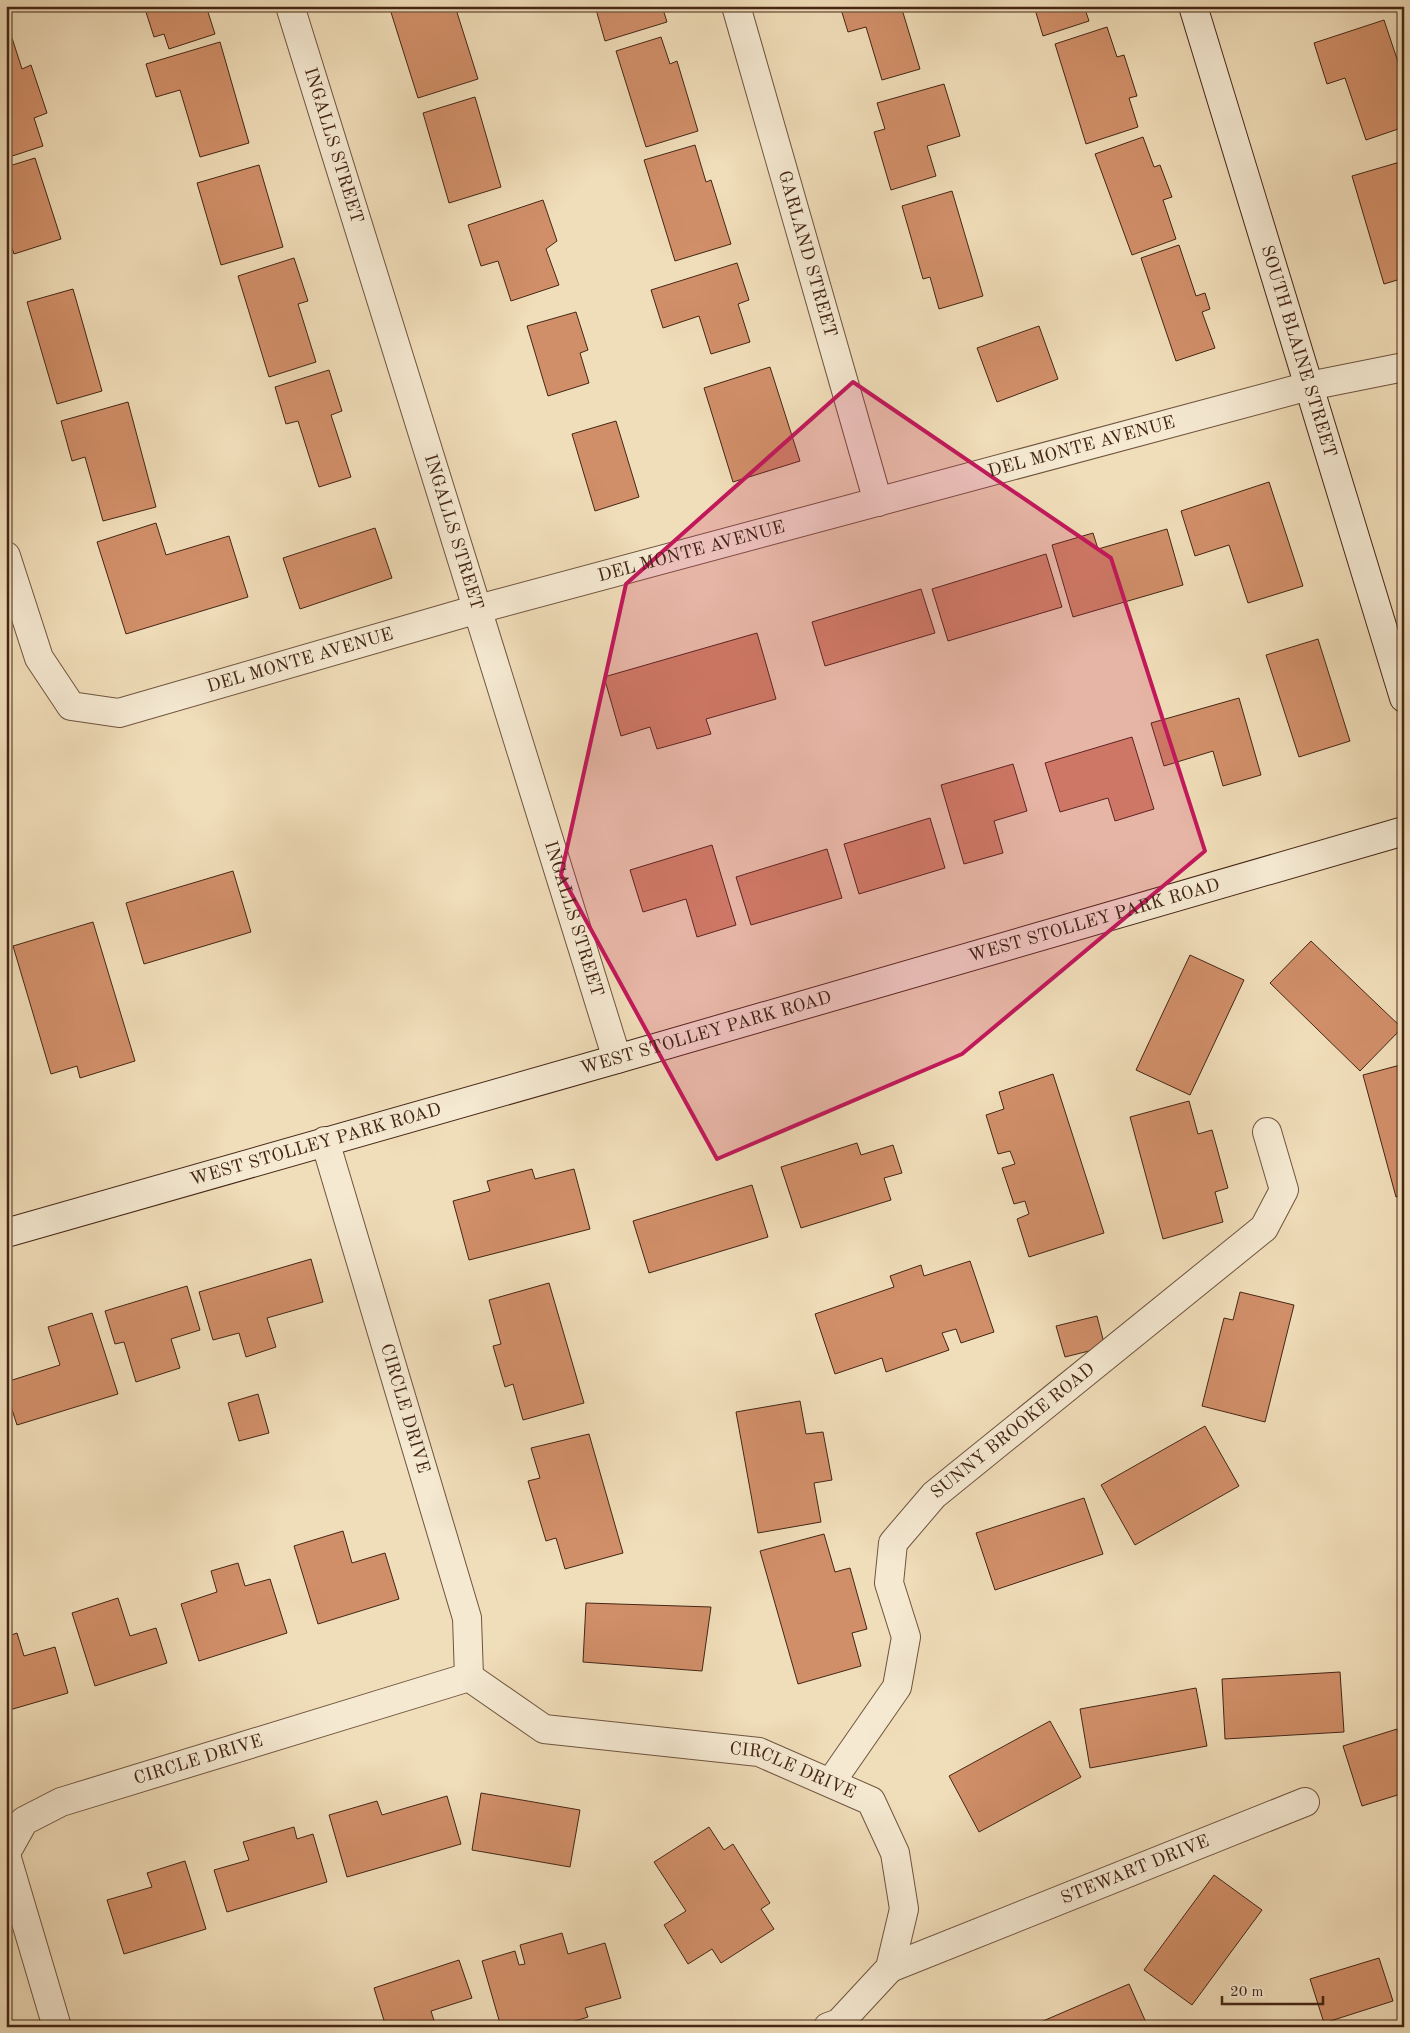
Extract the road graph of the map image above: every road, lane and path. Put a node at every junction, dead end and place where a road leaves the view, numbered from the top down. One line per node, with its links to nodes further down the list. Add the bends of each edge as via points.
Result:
1 (290, 6): 8 (street, INGALLS STREET)
2 (736, 6): 6 (street, GARLAND STREET)
3 (1193, 6): 5 (street, SOUTH BLAINE STREET)
4 (1404, 367): 5 (street, DEL MONTE AVENUE)
5 (1309, 386): 6 (street, DEL MONTE AVENUE); 9 (street, SOUTH BLAINE STREET)
6 (878, 502): 8 (street, DEL MONTE AVENUE)
7 (6, 556): 8 (street, DEL MONTE AVENUE, via 39,658 71,706 119,713)
8 (478, 609): 11 (street, INGALLS STREET)
9 (1404, 698)
10 (1404, 831): 11 (street, WEST STOLLEY PARK ROAD)
11 (617, 1059): 13 (street, WEST STOLLEY PARK ROAD)
12 (1267, 1132): 16 (street, SUNNY BROOKE ROAD, via 1284,1190 1264,1228 934,1495 893,1543 890,1583 906,1637 897,1687)
13 (325, 1141): 14 (street, WEST STOLLEY PARK ROAD); 15 (street, CIRCLE DRIVE, via 467,1618)
14 (6, 1233)
15 (469, 1677): 16 (street, CIRCLE DRIVE, via 544,1729 758,1752); 18 (street, CIRCLE DRIVE, via 61,1802 24,1821)
16 (830, 1782): 19 (street, CIRCLE DRIVE, via 872,1801 895,1853 904,1910)
17 (1305, 1802): 19 (street, STEWART DRIVE)
18 (6, 1854): 20 (street, CIRCLE DRIVE)
19 (890, 1968): 21 (street, CIRCLE DRIVE, via 839,2023)
20 (58, 2027)
21 (828, 2027)

